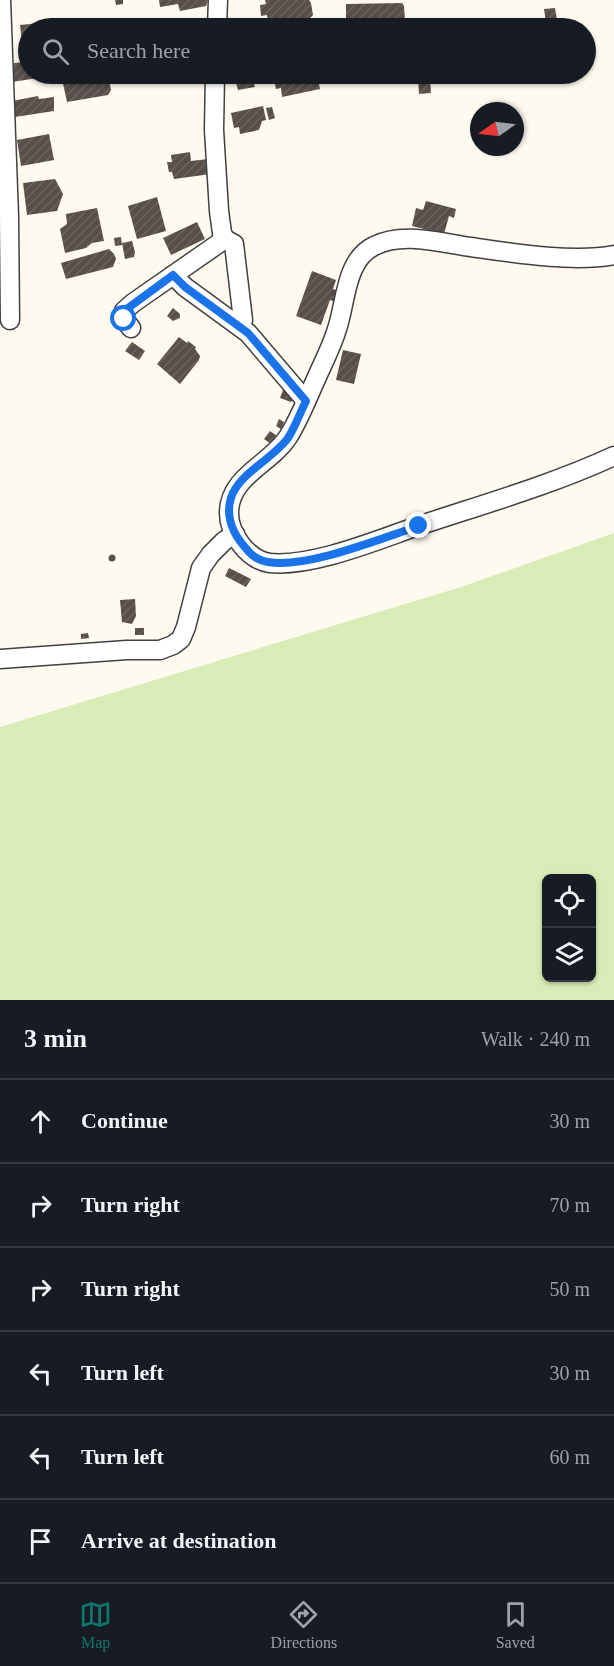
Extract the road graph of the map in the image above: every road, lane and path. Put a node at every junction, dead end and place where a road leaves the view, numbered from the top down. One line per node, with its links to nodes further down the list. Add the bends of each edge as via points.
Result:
1 (1, 0): 8 (street)
2 (218, 0): 3 (street)
3 (217, 18)
4 (215, 84): 5 (street, via 215,154)
5 (225, 239): 7 (street); 9 (street, via 234,244 236,253 243,320)
6 (614, 255): 11 (street, via 548,256 396,239 372,247 353,268 337,330)
7 (173, 275): 9 (street); 10 (street, via 124,311 124,319)
8 (10, 321)
9 (240, 327): 11 (street)
10 (131, 328)
11 (306, 401): 13 (street, via 287,440 236,487 229,515)
12 (614, 456): 13 (street, via 549,483 328,555 295,562 269,563 256,558)
13 (235, 534): 14 (street, via 201,568 186,627 173,645 160,650)
14 (0, 659)

